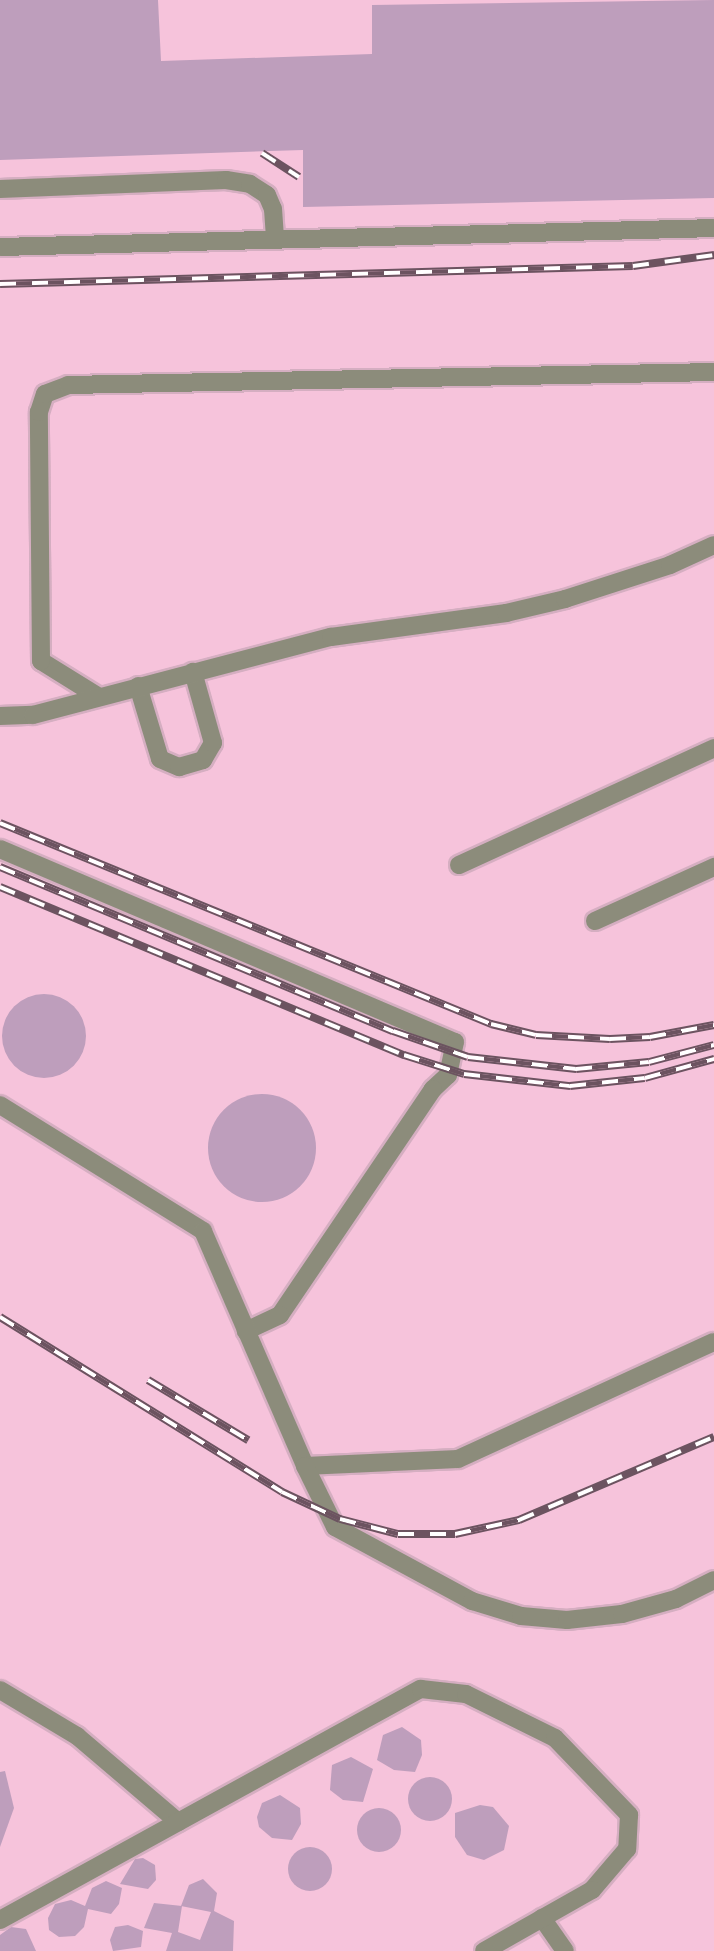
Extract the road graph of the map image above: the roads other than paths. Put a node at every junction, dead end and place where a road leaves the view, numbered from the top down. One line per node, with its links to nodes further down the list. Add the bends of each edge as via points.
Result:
1 (0, 190): 3 (lane, via 226,180 250,184 267,195)
2 (714, 228): 3 (lane)
3 (275, 239): 4 (lane)
4 (0, 247)
5 (714, 372): 9 (lane, via 68,384 45,394 39,412 41,661)
6 (714, 545): 7 (lane, via 670,565 565,599 506,613 331,637)
7 (193, 672): 8 (lane); 8 (lane, via 213,743 203,760 178,767 160,759)
8 (138, 686): 9 (lane)
9 (99, 697): 10 (lane, via 33,715)
10 (0, 716)
11 (714, 748): 13 (lane)
12 (0, 849): 17 (lane, via 455,1042 447,1075 433,1088 280,1315)
13 (458, 865)
14 (714, 866): 15 (lane)
15 (595, 921)
16 (0, 1105): 17 (lane, via 203,1231)
17 (246, 1331): 19 (lane)
18 (714, 1342): 19 (lane, via 458,1460)
19 (305, 1466): 20 (lane, via 335,1527 472,1601 521,1616 567,1620 622,1614 676,1599)
20 (714, 1580)
21 (0, 1690): 22 (lane, via 76,1736)
22 (178, 1822): 23 (lane, via 421,1689 466,1694 555,1738 629,1815 627,1849 593,1890); 24 (lane)
23 (542, 1918): 25 (lane); 26 (lane)
24 (0, 1920)
25 (484, 1951)
26 (565, 1951)

